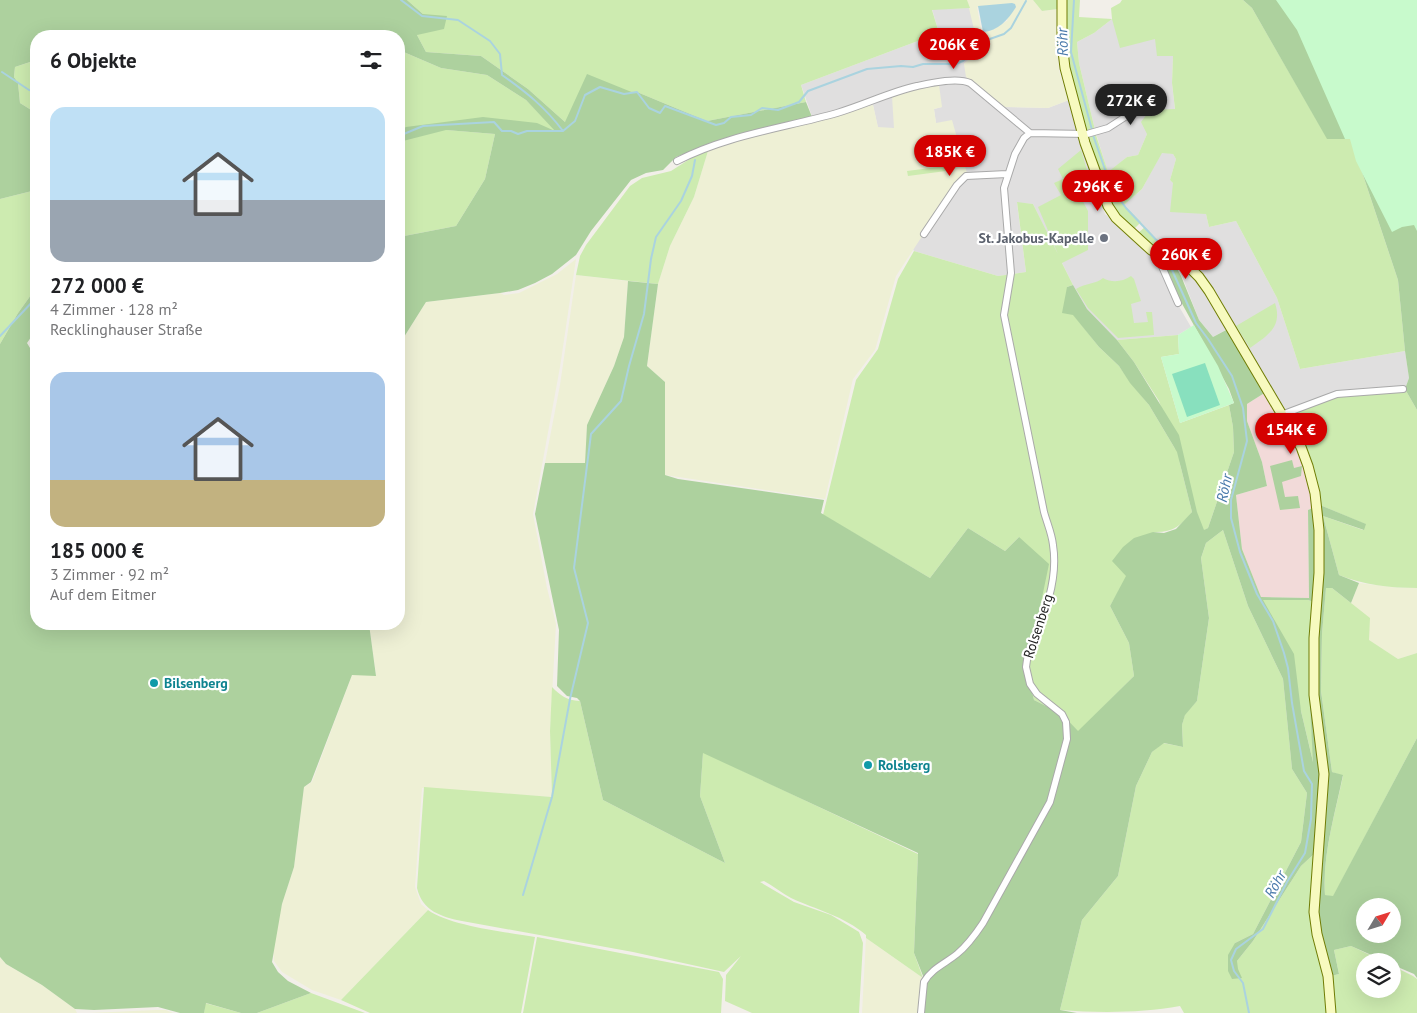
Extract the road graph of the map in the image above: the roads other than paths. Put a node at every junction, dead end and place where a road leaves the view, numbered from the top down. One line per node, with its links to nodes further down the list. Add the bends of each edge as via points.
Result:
1 (1062, 0): 4 (main road, via 1063,56)
2 (1140, 92): 4 (street, via 1121,121)
3 (1030, 133): 4 (street); 5 (street, via 973,85 959,80 904,90 814,119 699,149); 6 (street, Rolsenberg, via 1019,147)
4 (1085, 134): 8 (main road, via 1108,206 1141,241)
5 (677, 161)
6 (1008, 174): 7 (street, via 966,176); 12 (street, Rolsenberg, via 1004,192 1011,274 1004,315 1054,555 1048,601 1028,653 1026,676 1035,692 1062,714 1067,739 1050,802 972,939 926,978)
7 (924, 234)
8 (1161, 254): 9 (street, via 1160,262); 11 (main road, via 1185,263 1205,285)
9 (1178, 303)
10 (1403, 389): 11 (street, via 1337,394)
11 (1281, 415): 13 (main road, via 1301,447 1308,466 1315,493 1320,552 1314,695 1324,774 1314,912 1328,976)
12 (921, 1013)
13 (1331, 1013)

